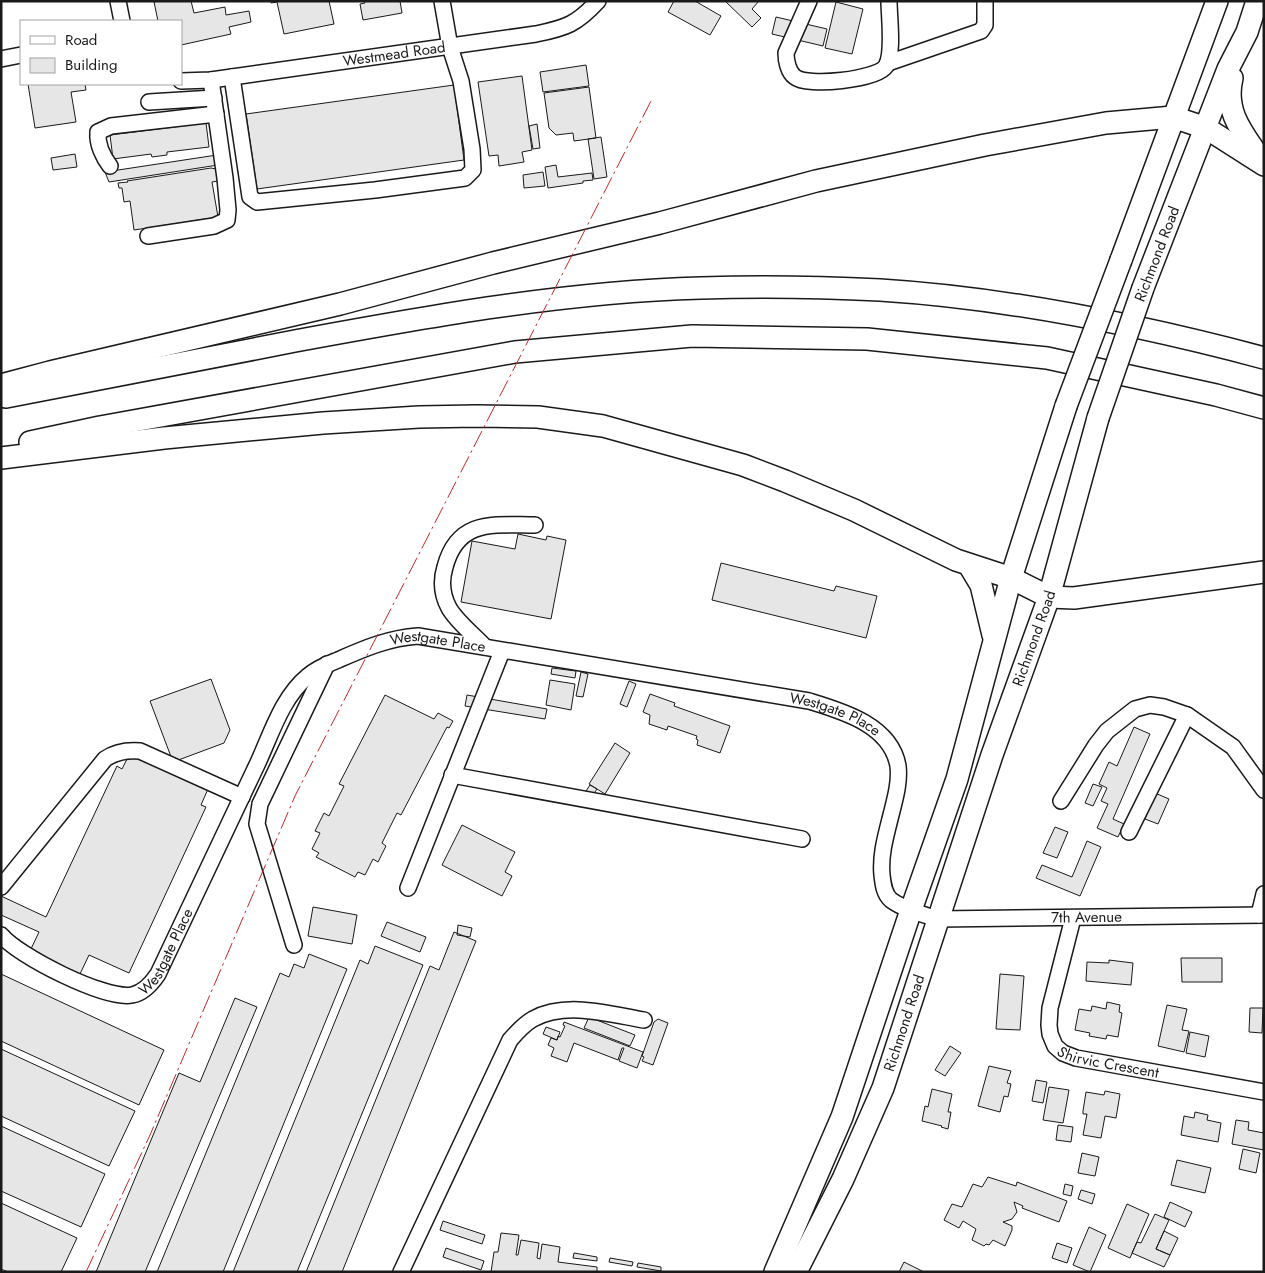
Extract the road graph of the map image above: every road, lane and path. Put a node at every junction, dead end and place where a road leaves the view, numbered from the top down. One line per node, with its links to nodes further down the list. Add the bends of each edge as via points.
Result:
1 (118, 1): 9 (street)
2 (442, 1): 11 (street)
3 (598, 1): 11 (street, Westmead Road, via 575,22 559,29)
4 (809, 1): 14 (street, via 786,52 795,78 804,81 854,80 882,71)
5 (889, 1): 14 (street)
6 (985, 1): 14 (street, via 985,26 981,31)
7 (1217, 1): 21 (highway, Richmond Road)
8 (1257, 1): 10 (highway, Richmond Road)
9 (122, 20)
10 (1247, 32): 22 (highway, Richmond Road, via 1228,70); 23 (highway, via 1231,81 1230,105 1233,116)
11 (450, 47): 15 (street, Westmead Road); 15 (street, via 461,81 472,149 473,170 465,178 257,202 250,197)
12 (20, 56): 13 (street)
13 (1, 59)
14 (888, 64)
15 (232, 77): 16 (street, Westmead Road)
16 (211, 80): 17 (street, Westmead Road); 18 (street)
17 (182, 81)
18 (214, 98): 19 (street); 20 (street)
19 (149, 102)
20 (216, 114): 24 (street, via 111,126 98,132); 25 (street, via 227,220 214,226)
21 (1173, 117): 22 (highway); 27 (highway, via 1106,123 985,145 816,182 340,304); 35 (highway, Richmond Road, bridge, via 1066,406)
22 (1206, 128): 23 (highway); 36 (highway, Richmond Road, bridge, via 1143,288 1098,418)
23 (1263, 164)
24 (110, 166)
25 (148, 236)
26 (1264, 358): 28 (highway, via 1074,315 989,302 882,290 700,288 610,293 432,316)
27 (1, 385)
28 (1, 398)
29 (1264, 408): 30 (highway, via 1047,358 867,339 692,336 515,352)
30 (1, 448)
31 (1, 458): 33 (highway, via 323,423 419,417 538,417 603,426 743,466 846,506)
32 (536, 526): 38 (street, via 477,528 464,534 452,548 443,575 448,607)
33 (969, 565): 35 (highway); 37 (highway, via 981,585)
34 (1264, 572): 36 (highway, via 1074,598)
35 (1011, 578): 36 (highway); 37 (highway, Richmond Road)
36 (1049, 597): 54 (highway, Richmond Road)
37 (994, 638): 51 (highway, Richmond Road, via 957,779)
38 (485, 647): 39 (street, Westgate Place); 40 (street, Westgate Place, via 418,636 399,638 375,644)
39 (502, 651): 42 (street); 51 (street, Westgate Place, via 809,702 864,722 894,752 898,766 898,786 883,849 883,887 890,899)
40 (327, 664): 44 (street, Westgate Place, via 308,676 284,705); 56 (street, via 258,813 257,824)
41 (1187, 715): 43 (street, via 1233,747); 45 (street, via 1157,706 1135,709 1107,731); 46 (street)
42 (452, 775): 47 (street); 49 (street)
43 (1264, 790)
44 (242, 797): 48 (street, via 140,751 117,753 105,759); 55 (street, Westgate Place, via 158,974 141,992 122,996 99,990 35,960)
45 (1061, 801)
46 (1129, 832)
47 (802, 839)
48 (1, 887)
49 (408, 888)
50 (1264, 894): 52 (street)
51 (911, 910): 54 (street, 7th Avenue); 60 (highway, Richmond Road, via 842,1117)
52 (1262, 915): 53 (street, 7th Avenue)
53 (1073, 918): 54 (street, 7th Avenue); 58 (street, Shirvic Crescent, via 1049,1015 1050,1034 1055,1046 1076,1058)
54 (937, 919): 61 (highway, Richmond Road, via 883,1088 843,1179)
55 (1, 935)
56 (294, 946)
57 (644, 1020): 59 (street, via 562,1011 532,1019 520,1028 510,1040)
58 (1264, 1092)
59 (401, 1272)
60 (775, 1272)
61 (796, 1272)

